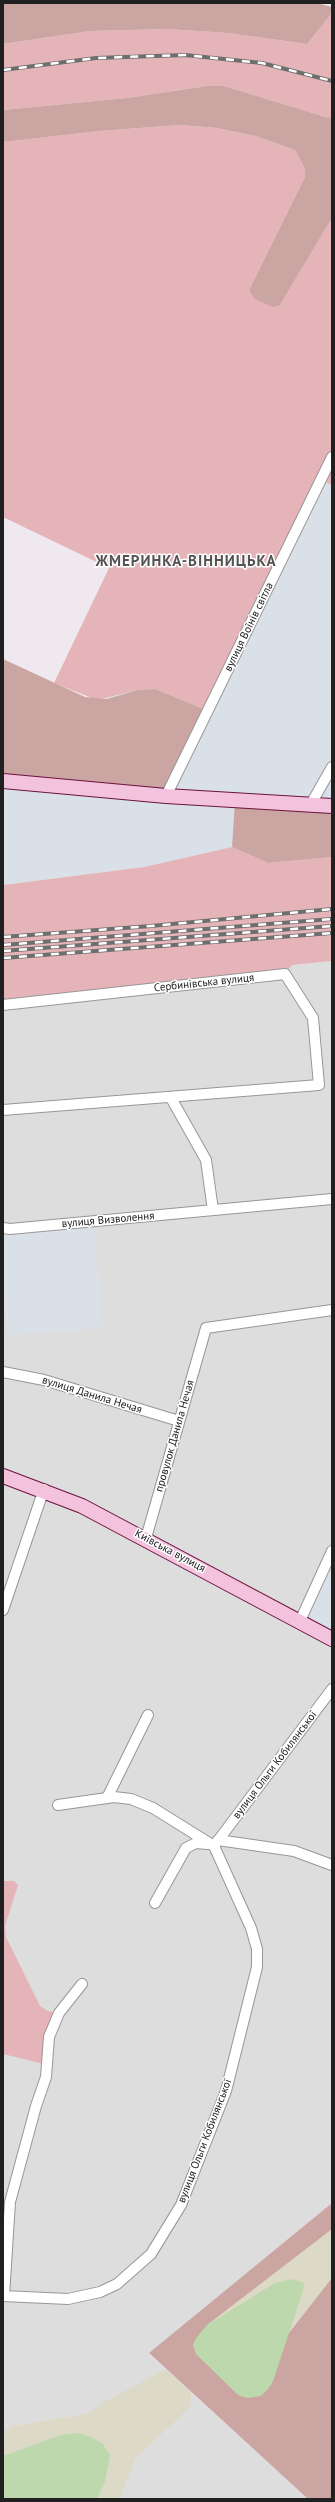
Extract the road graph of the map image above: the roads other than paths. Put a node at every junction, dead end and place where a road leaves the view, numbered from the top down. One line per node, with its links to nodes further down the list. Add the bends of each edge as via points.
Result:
1 (332, 457): 4 (street, вулиця Воїнів світла)
2 (332, 768): 5 (street)
3 (3, 782): 4 (street)
4 (166, 796): 5 (street)
5 (311, 804): 6 (street)
6 (332, 806)
7 (3, 1005): 8 (street, Сербинівська вулиця, via 285,974 313,1018 319,1085)
8 (170, 1098): 9 (street); 11 (street, via 206,1160)
9 (3, 1110)
10 (332, 1199): 11 (street, вулиця Визволення)
11 (213, 1210): 12 (street, вулиця Визволення)
12 (3, 1228)
13 (332, 1310): 15 (street, провулок Данила Нечая, via 206,1328)
14 (3, 1372): 15 (street, вулиця Данила Нечая, via 44,1380)
15 (179, 1421): 18 (street, провулок Данила Нечая)
16 (3, 1476): 17 (street, Київська вулиця)
17 (44, 1489): 18 (street, Київська вулиця); 20 (street)
18 (146, 1538): 21 (street, Київська вулиця)
19 (332, 1551): 21 (street)
20 (3, 1610)
21 (300, 1621): 22 (street, Київська вулиця)
22 (332, 1639)
23 (332, 1689): 27 (street, вулиця Ольги Кобилянської)
24 (148, 1715): 25 (street)
25 (107, 1798): 26 (street); 27 (street, via 124,1798 148,1805)
26 (58, 1805)
27 (216, 1843): 28 (street, via 294,1851); 29 (street, via 196,1842 186,1848); 31 (street, вулиця Ольги Кобилянської, via 251,1928 257,1967 226,2091 181,2204 150,2254 117,2284 100,2292 68,2300)
28 (332, 1864)
29 (155, 1903)
30 (82, 1984): 31 (street, via 59,2013 49,2037 46,2077 10,2202)
31 (3, 2296)

